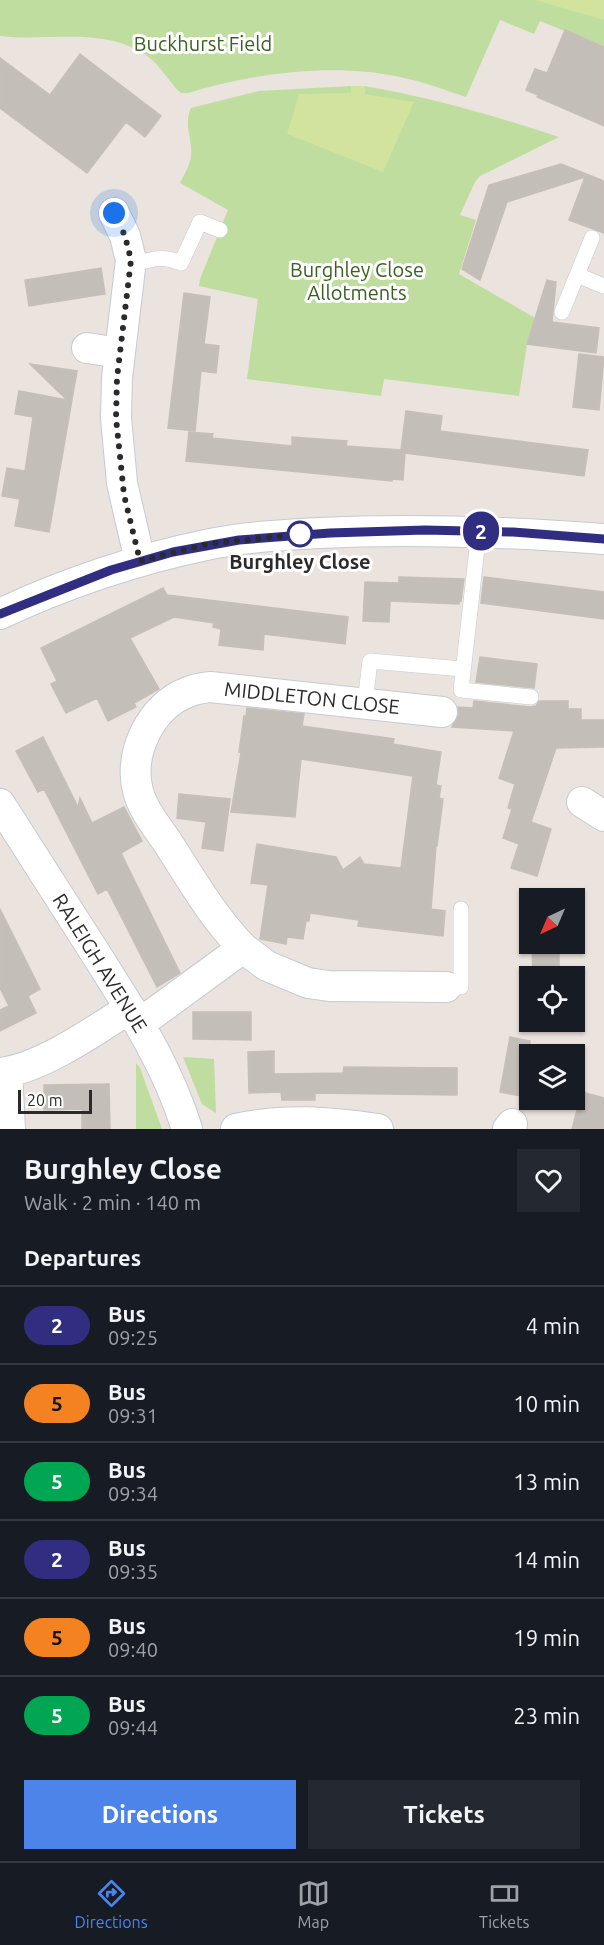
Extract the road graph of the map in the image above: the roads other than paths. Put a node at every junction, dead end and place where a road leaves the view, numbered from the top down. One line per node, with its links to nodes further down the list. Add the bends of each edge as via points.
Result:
1 (114, 213): 4 (street, via 128,245)
2 (220, 230): 4 (lane, via 200,222 181,263 164,257)
3 (592, 238): 5 (lane)
4 (131, 266): 9 (street)
5 (577, 275): 6 (lane); 7 (lane)
6 (604, 286)
7 (562, 312)
8 (87, 348): 9 (street)
9 (120, 353): 12 (street, via 116,411 119,461)
10 (479, 531): 11 (street); 12 (street, via 278,536 208,544); 14 (lane)
11 (604, 539)
12 (140, 561): 13 (street)
13 (0, 614)
14 (463, 669): 15 (lane, via 461,690); 16 (lane, via 370,661)
15 (531, 697)
16 (365, 703): 17 (street, MIDDLETON CLOSE); 20 (street, MIDDLETON CLOSE, via 210,687 178,697 160,712 146,732 136,767 142,803 220,923)
17 (442, 712)
18 (0, 804): 22 (street, RALEIGH AVENUE)
19 (461, 909): 21 (lane, via 461,987)
20 (243, 948): 21 (street, MIDDLETON CLOSE, via 267,966 308,983); 22 (street)
21 (446, 987)
22 (135, 1016): 23 (street); 25 (street, RALEIGH AVENUE, via 166,1074)
23 (3, 1072): 24 (street)
24 (10, 1129)
25 (187, 1129)
26 (236, 1129): 27 (street, via 307,1121)
27 (378, 1129)

